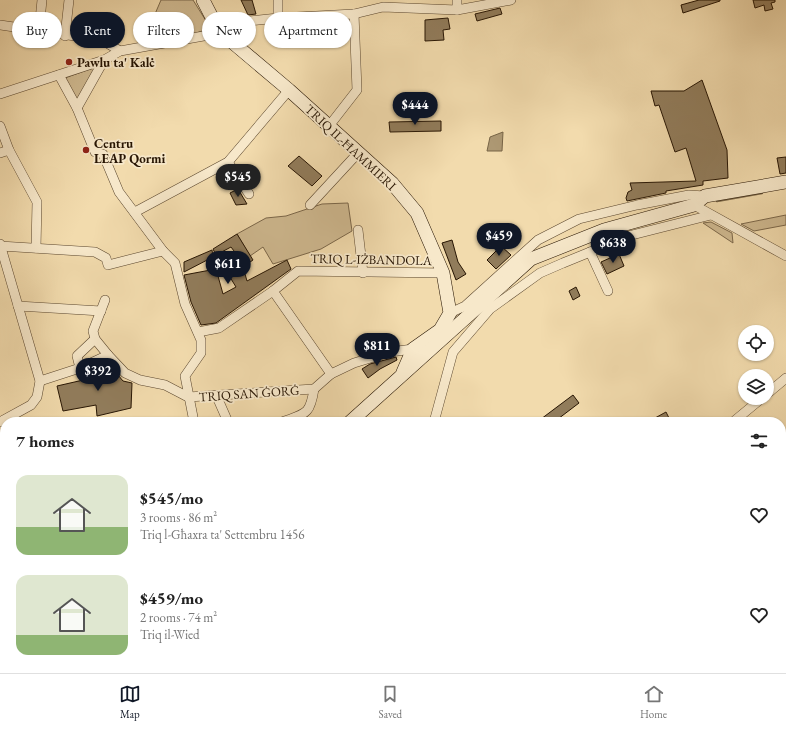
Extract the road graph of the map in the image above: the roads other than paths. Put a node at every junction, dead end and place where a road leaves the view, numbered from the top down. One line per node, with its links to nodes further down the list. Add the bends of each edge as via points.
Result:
1 (42, 0): 9 (street)
2 (69, 0): 16 (street)
3 (203, 0): 10 (street)
4 (278, 0): 11 (street)
5 (457, 0): 8 (street)
6 (511, 0): 8 (street)
7 (382, 3): 8 (street); 12 (street)
8 (457, 10)
9 (41, 12)
10 (209, 12)
11 (278, 12)
12 (354, 14): 26 (street, via 357,90)
13 (0, 25): 14 (street)
14 (12, 27)
15 (62, 35): 16 (street)
16 (65, 36): 19 (street, via 102,40)
17 (202, 36): 19 (street)
18 (239, 48): 22 (street, TRIQ IL-ĦAMMIERI)
19 (120, 51): 20 (street)
20 (104, 60): 21 (street); 24 (street)
21 (59, 75): 23 (street); 24 (street)
22 (289, 90): 26 (street, TRIQ IL-ĦAMMIERI); 30 (street)
23 (0, 94)
24 (77, 108): 36 (street, via 95,152 103,154 119,192)
25 (0, 126): 27 (street)
26 (329, 126): 29 (street, TRIQ IL-ĦAMMIERI)
27 (9, 150): 28 (street); 40 (street, via 37,202)
28 (0, 153)
29 (358, 153): 34 (street); 47 (street, TRIQ IL-ĦAMMIERI, via 392,183 417,213)
30 (228, 162): 32 (street); 36 (street)
31 (786, 182): 33 (street)
32 (249, 194)
33 (706, 196): 35 (street); 53 (street, via 689,195 579,219 538,240 465,306)
34 (310, 205)
35 (694, 205): 37 (street); 42 (street, via 604,230)
36 (135, 212): 41 (street)
37 (711, 215): 43 (street, via 632,235); 44 (street)
38 (358, 230): 46 (street)
39 (0, 245): 40 (street); 51 (street)
40 (36, 248): 41 (street, via 95,252 106,258 108,265)
41 (163, 251): 55 (street, via 175,262 185,304)
42 (549, 252): 45 (street); 54 (street, via 531,259)
43 (590, 252): 45 (street); 49 (street)
44 (786, 256)
45 (555, 266): 56 (street, via 540,273 490,309)
46 (363, 273): 47 (street, TRIQ L-IŻBANDOLA); 48 (street, TRIQ L-IŻBANDOLA, via 298,271)
47 (443, 273): 53 (street, TRIQ IL-ĦAMMIERI)
48 (273, 291): 55 (street, TRIQ L-IŻBANDOLA, via 219,328); 61 (street)
49 (608, 291)
50 (105, 300): 52 (street)
51 (18, 306): 52 (street); 64 (street)
52 (101, 310): 57 (street, via 93,331)
53 (450, 313): 58 (street, TRIQ SAN ĠORĠ, via 440,330)
54 (456, 327): 56 (street); 62 (street)
55 (198, 332): 67 (street, via 201,353 185,376)
56 (466, 338): 75 (street, via 453,352)
57 (95, 340): 59 (street, TRIQ SAN ĠORĠ); 60 (street, via 77,356)
58 (413, 349): 61 (street, TRIQ SAN ĠORĠ, via 390,352 354,363); 62 (street, TRIQ SAN ĠORĠ)
59 (108, 355): 60 (street); 67 (street, TRIQ SAN ĠORĠ, via 125,373 140,380 165,386)
60 (80, 368): 64 (street)
61 (331, 374): 66 (street, TRIQ SAN ĠORĠ)
62 (400, 377): 74 (street)
63 (786, 378): 65 (street)
64 (40, 382): 70 (street, via 37,397 31,405)
65 (774, 388)
66 (314, 389): 68 (street, TRIQ SAN ĠORĠ); 73 (street, via 311,406 306,413)
67 (188, 397): 68 (street, TRIQ SAN ĠORĠ); 71 (street)
68 (217, 397): 72 (street)
69 (754, 405): 76 (street)
70 (10, 417)
71 (193, 417)
72 (226, 417)
73 (295, 417)
74 (356, 417)
75 (435, 417)
76 (740, 417)

